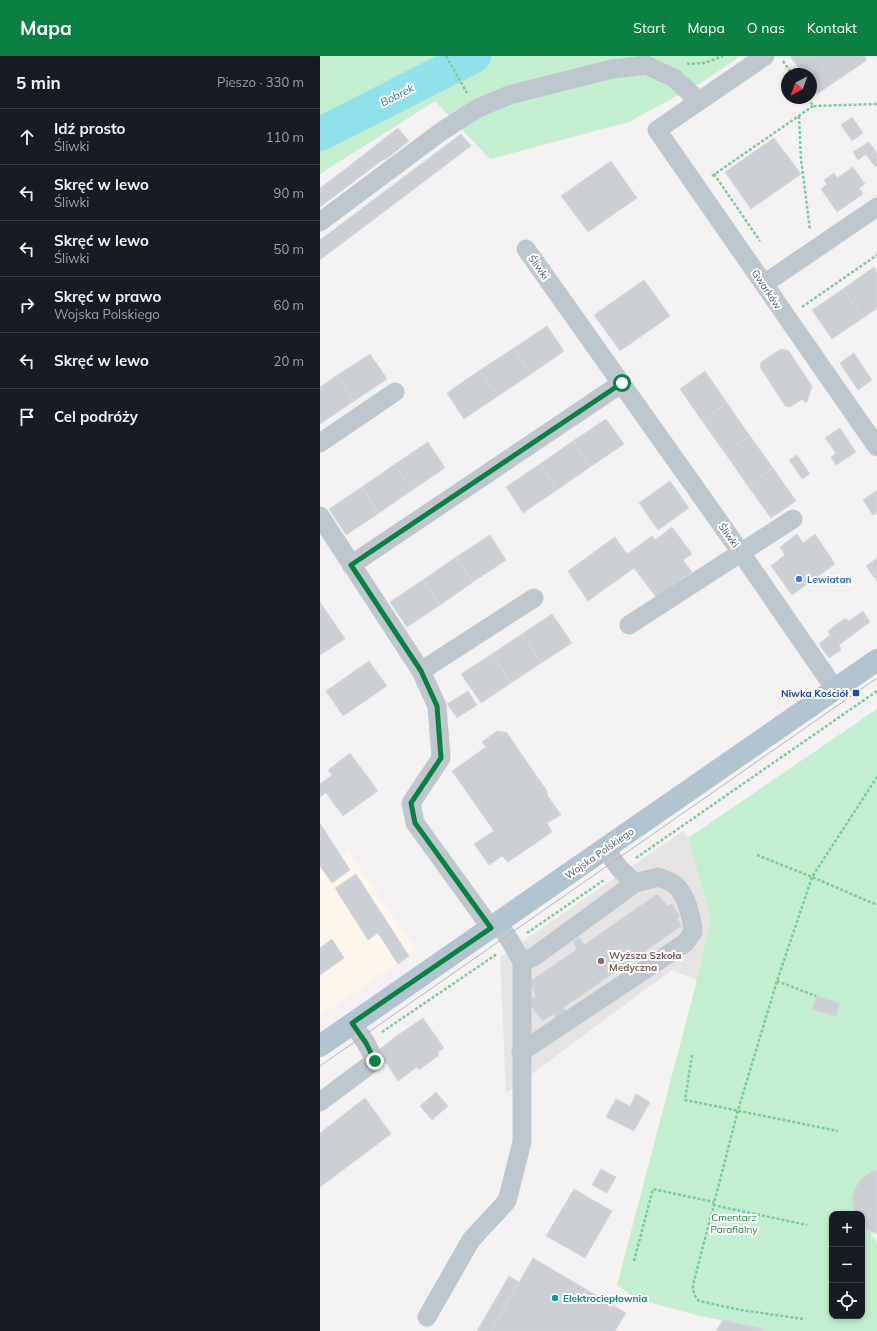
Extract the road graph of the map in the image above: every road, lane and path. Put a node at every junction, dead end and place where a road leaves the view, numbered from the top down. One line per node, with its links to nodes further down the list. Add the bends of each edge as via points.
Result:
1 (446, 56): 5 (path)
2 (765, 56): 6 (street)
3 (780, 56): 4 (path)
4 (788, 68)
5 (464, 88)
6 (699, 101): 11 (street, Gwarków, via 657,130); 13 (street, via 674,78 646,65 612,69 509,96 478,108 442,131)
7 (877, 104): 8 (path)
8 (813, 106): 9 (path)
9 (799, 116): 10 (path); 14 (path, via 801,159)
10 (714, 174): 11 (path); 15 (path)
11 (696, 187): 18 (street, Gwarków)
12 (877, 206): 18 (street)
13 (320, 222)
14 (811, 234)
15 (763, 247)
16 (526, 249): 20 (street, Śliwki)
17 (877, 255): 19 (path)
18 (764, 284): 19 (street, Gwarków)
19 (786, 318): 23 (street, Gwarków)
20 (622, 383): 26 (street, Śliwki); 27 (street)
21 (395, 392): 22 (street)
22 (320, 442)
23 (877, 447)
24 (320, 516): 27 (street)
25 (793, 519): 26 (street)
26 (741, 553): 29 (street); 32 (street, Śliwki)
27 (351, 565): 31 (street)
28 (534, 598): 31 (street)
29 (629, 625)
30 (877, 660): 32 (main road, Wojska Polskiego)
31 (421, 671): 39 (street, via 437,706 441,758 411,803 415,823)
32 (835, 689): 34 (main road, Wojska Polskiego)
33 (877, 777): 36 (path)
34 (605, 849): 37 (street); 39 (main road, Wojska Polskiego)
35 (757, 855): 36 (path)
36 (812, 877): 38 (path); 41 (path)
37 (635, 883): 40 (street, via 535,956); 45 (street, via 658,877 676,885 685,899 693,932 685,942)
38 (877, 905)
39 (494, 926): 40 (street, via 512,944); 43 (main road, Wojska Polskiego)
40 (522, 962): 45 (street)
41 (777, 981): 42 (path); 48 (path)
42 (816, 996)
43 (352, 1023): 44 (main road, Wojska Polskiego); 47 (street, via 375,1061)
44 (320, 1046)
45 (521, 1052): 54 (street, via 522,1142 507,1201 471,1240)
46 (692, 1055): 48 (path, via 685,1100)
47 (320, 1102)
48 (738, 1110): 49 (path); 50 (path)
49 (838, 1131)
50 (714, 1202): 51 (path); 53 (path, via 653,1189)
51 (713, 1205): 52 (path); 55 (path, via 694,1277 695,1298 741,1310)
52 (807, 1225)
53 (634, 1261)
54 (427, 1317)
55 (803, 1319)

